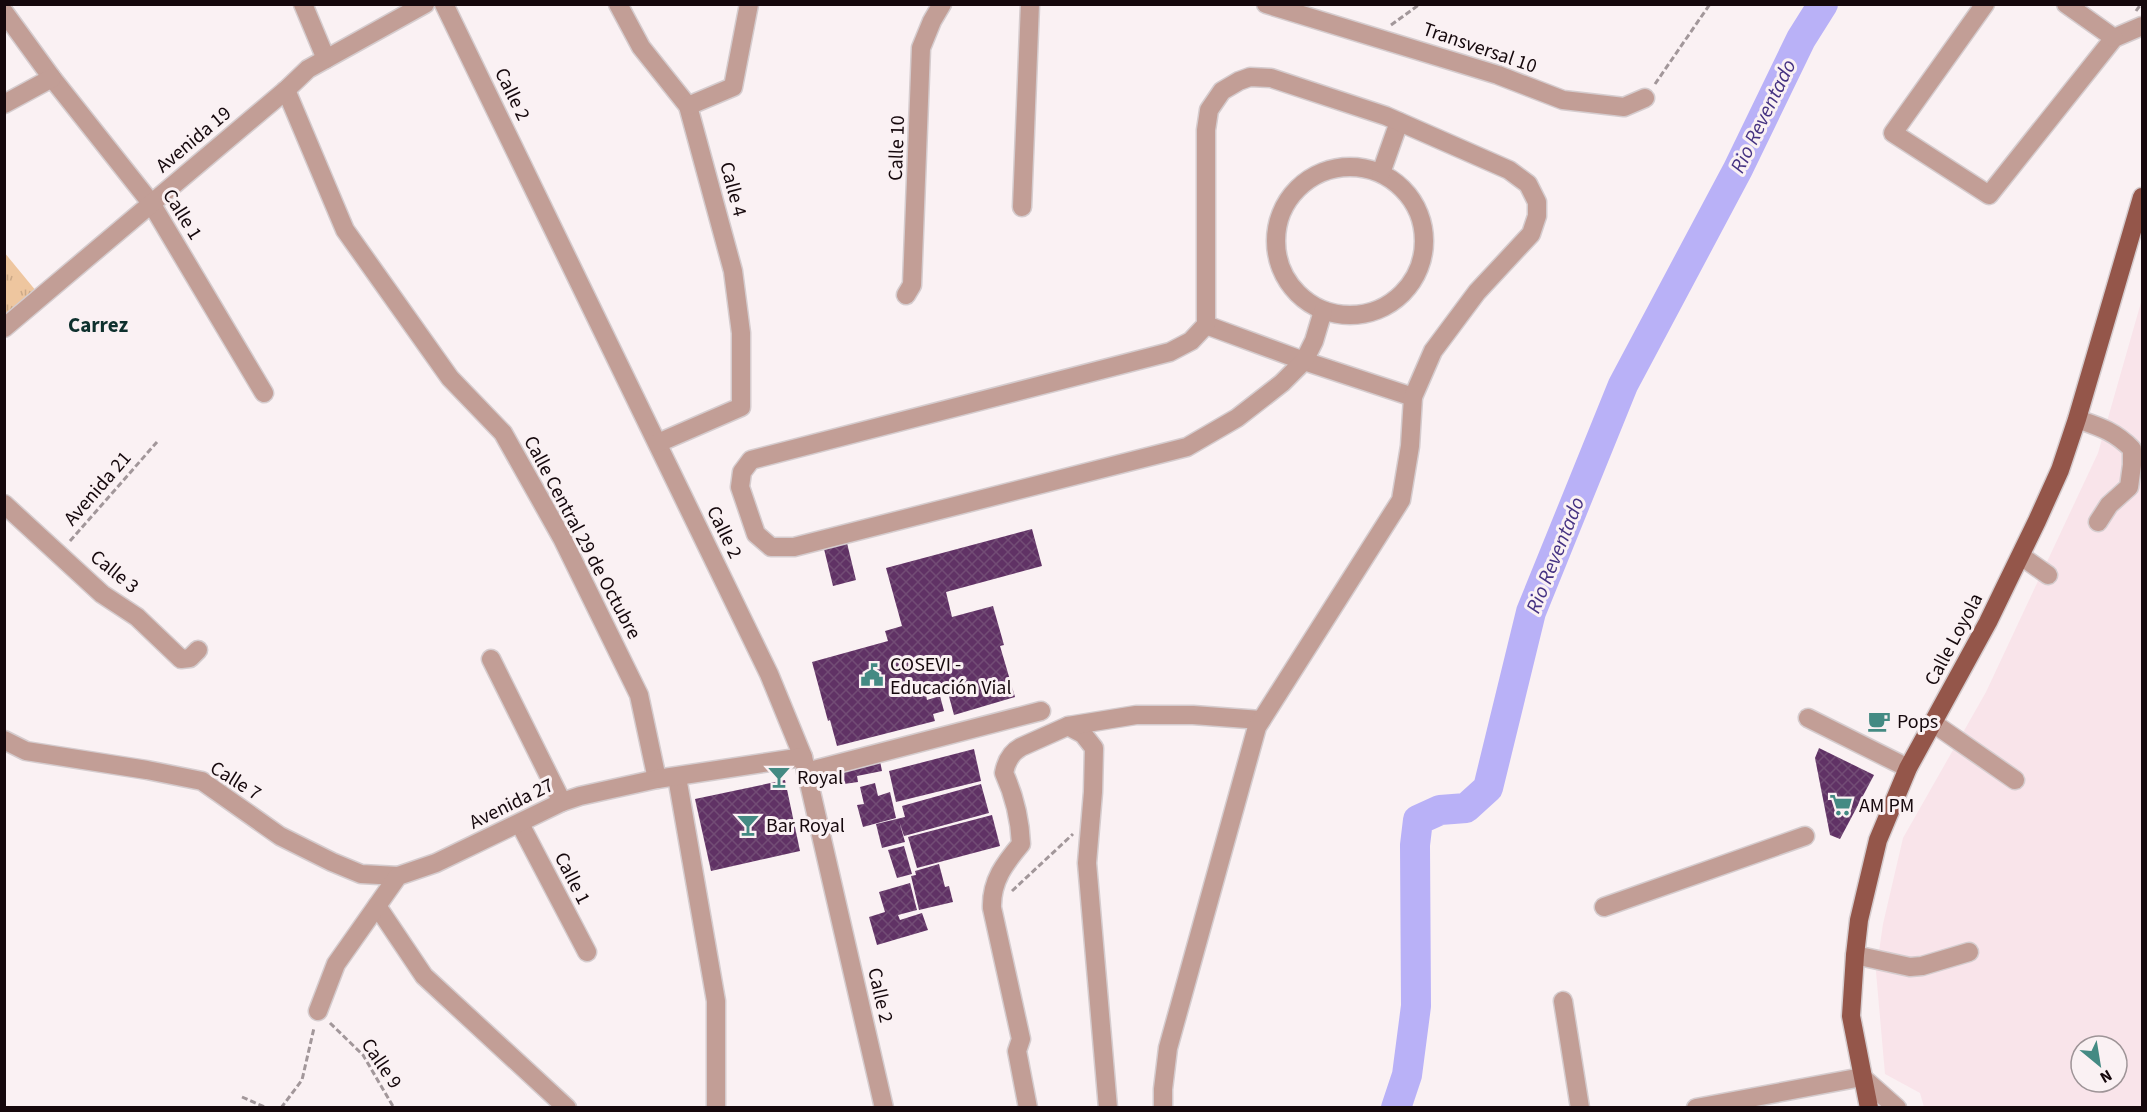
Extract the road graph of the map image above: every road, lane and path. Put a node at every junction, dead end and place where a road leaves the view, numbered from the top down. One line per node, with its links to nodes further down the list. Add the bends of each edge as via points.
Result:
1 (303, 4): 17 (street)
2 (425, 4): 17 (street, Avenida 19)
3 (444, 4): 37 (street, Calle 2)
4 (618, 4): 22 (street, Calle 4, via 641,47)
5 (748, 4): 22 (street, via 733,87)
6 (942, 4): 28 (street, Calle 10, via 921,48 912,285)
7 (1030, 4): 27 (street)
8 (1266, 4): 15 (street, Transversal 10)
9 (1420, 4): 15 (path)
10 (1710, 4): 20 (path)
11 (1985, 4): 16 (street, via 1893,133 1989,195)
12 (2066, 4): 16 (street)
13 (4, 12): 18 (street, Calle 1)
14 (2142, 26): 16 (street)
15 (1375, 36): 20 (street, Transversal 10, via 1563,100 1624,107)
16 (2114, 38)
17 (326, 60): 19 (street, Avenida 19, via 308,69)
18 (52, 78): 21 (street); 26 (street, Calle 1)
19 (286, 90): 26 (street, Avenida 19); 54 (street, Calle Central 29 de Octubre, via 345,230 450,378 503,433 562,538 639,695)
20 (1645, 98)
21 (4, 105)
22 (688, 106): 37 (street, Calle 4, via 733,271 741,333 741,407)
23 (1399, 122): 24 (street); 30 (street, via 1271,78 1250,77 1222,92 1209,110 1206,130); 34 (street, via 1509,170 1528,184 1537,202 1531,234 1477,292 1433,351)
24 (1381, 173): 29 (street, via 1400,185 1415,203 1423,224 1425,247 1419,270 1407,289 1368,314 1345,316); 29 (street, via 1358,166 1334,168 1311,177 1293,192 1280,212 1275,236 1277,260 1286,281 1302,299)
25 (2142, 200): 35 (main road, Calle Loyola)
26 (151, 203): 31 (street, Avenida 19); 33 (street, Calle 1)
27 (1022, 207)
28 (906, 296)
29 (1323, 311): 32 (street)
30 (1206, 325): 32 (street); 32 (street, via 1191,341 1170,352 752,460 742,472 740,487 756,534 771,547 794,547 1186,447 1262,400)
31 (4, 328)
32 (1304, 361): 34 (street)
33 (264, 393)
34 (1413, 397): 47 (street, via 1401,500)
35 (2078, 419): 39 (street, via 2112,432 2132,449 2129,487 2109,505); 41 (main road, Calle Loyola)
36 (157, 442): 40 (path, Avenida 21)
37 (658, 443): 51 (street, Calle 2, via 769,674)
38 (4, 504): 40 (street, Calle 3)
39 (2098, 522)
40 (59, 554): 43 (street, Calle 3, via 102,594 137,617 181,659)
41 (2021, 556): 42 (street); 48 (main road, Calle Loyola)
42 (2048, 575)
43 (198, 651)
44 (491, 659): 56 (street)
45 (1041, 711): 51 (street, Avenida 27)
46 (1808, 718): 52 (street)
47 (1261, 720): 49 (street, via 1136,715); 79 (street, via 1168,1048)
48 (1933, 723): 52 (main road, Calle Loyola); 55 (street)
49 (1068, 726): 57 (street, via 1083,734 1094,748); 63 (street, via 1014,751 1005,765 1021,844 999,872 991,895)
50 (4, 740): 60 (street, Calle 7, via 26,751 202,781 280,836 332,862 361,874)
51 (805, 765): 53 (street, Avenida 27); 76 (street, Calle 2)
52 (1908, 768): 66 (main road, Calle Loyola, via 1878,840)
53 (677, 777): 54 (street, Avenida 27); 75 (street, via 716,1001)
54 (657, 779): 56 (street, Avenida 27)
55 (2015, 780)
56 (562, 802): 58 (street, Avenida 27)
57 (1091, 815): 63 (path); 78 (street, via 1087,863)
58 (520, 824): 60 (street, Avenida 27); 64 (street, Calle 1)
59 (1805, 836): 62 (street)
60 (398, 876): 61 (street)
61 (377, 906): 68 (street, via 336,964); 74 (street, via 424,976)
62 (1604, 907)
63 (992, 908): 77 (street, via 1021,1040 1017,1051)
64 (587, 952)
65 (1969, 952): 66 (street, via 1910,967)
66 (1855, 955): 69 (main road, Calle Loyola, via 1851,1016)
67 (1563, 1001): 80 (street)
68 (318, 1011): 72 (path, via 302,1080); 73 (path, Calle 9, via 363,1055)
69 (1862, 1077): 81 (street); 82 (main road, Calle Loyola); 83 (street)
70 (242, 1097): 71 (path)
71 (267, 1107)
72 (281, 1107)
73 (394, 1107)
74 (567, 1107)
75 (716, 1107)
76 (884, 1107)
77 (1028, 1107)
78 (1108, 1107)
79 (1163, 1107)
80 (1580, 1107)
81 (1696, 1107)
82 (1869, 1107)
83 (1897, 1107)

